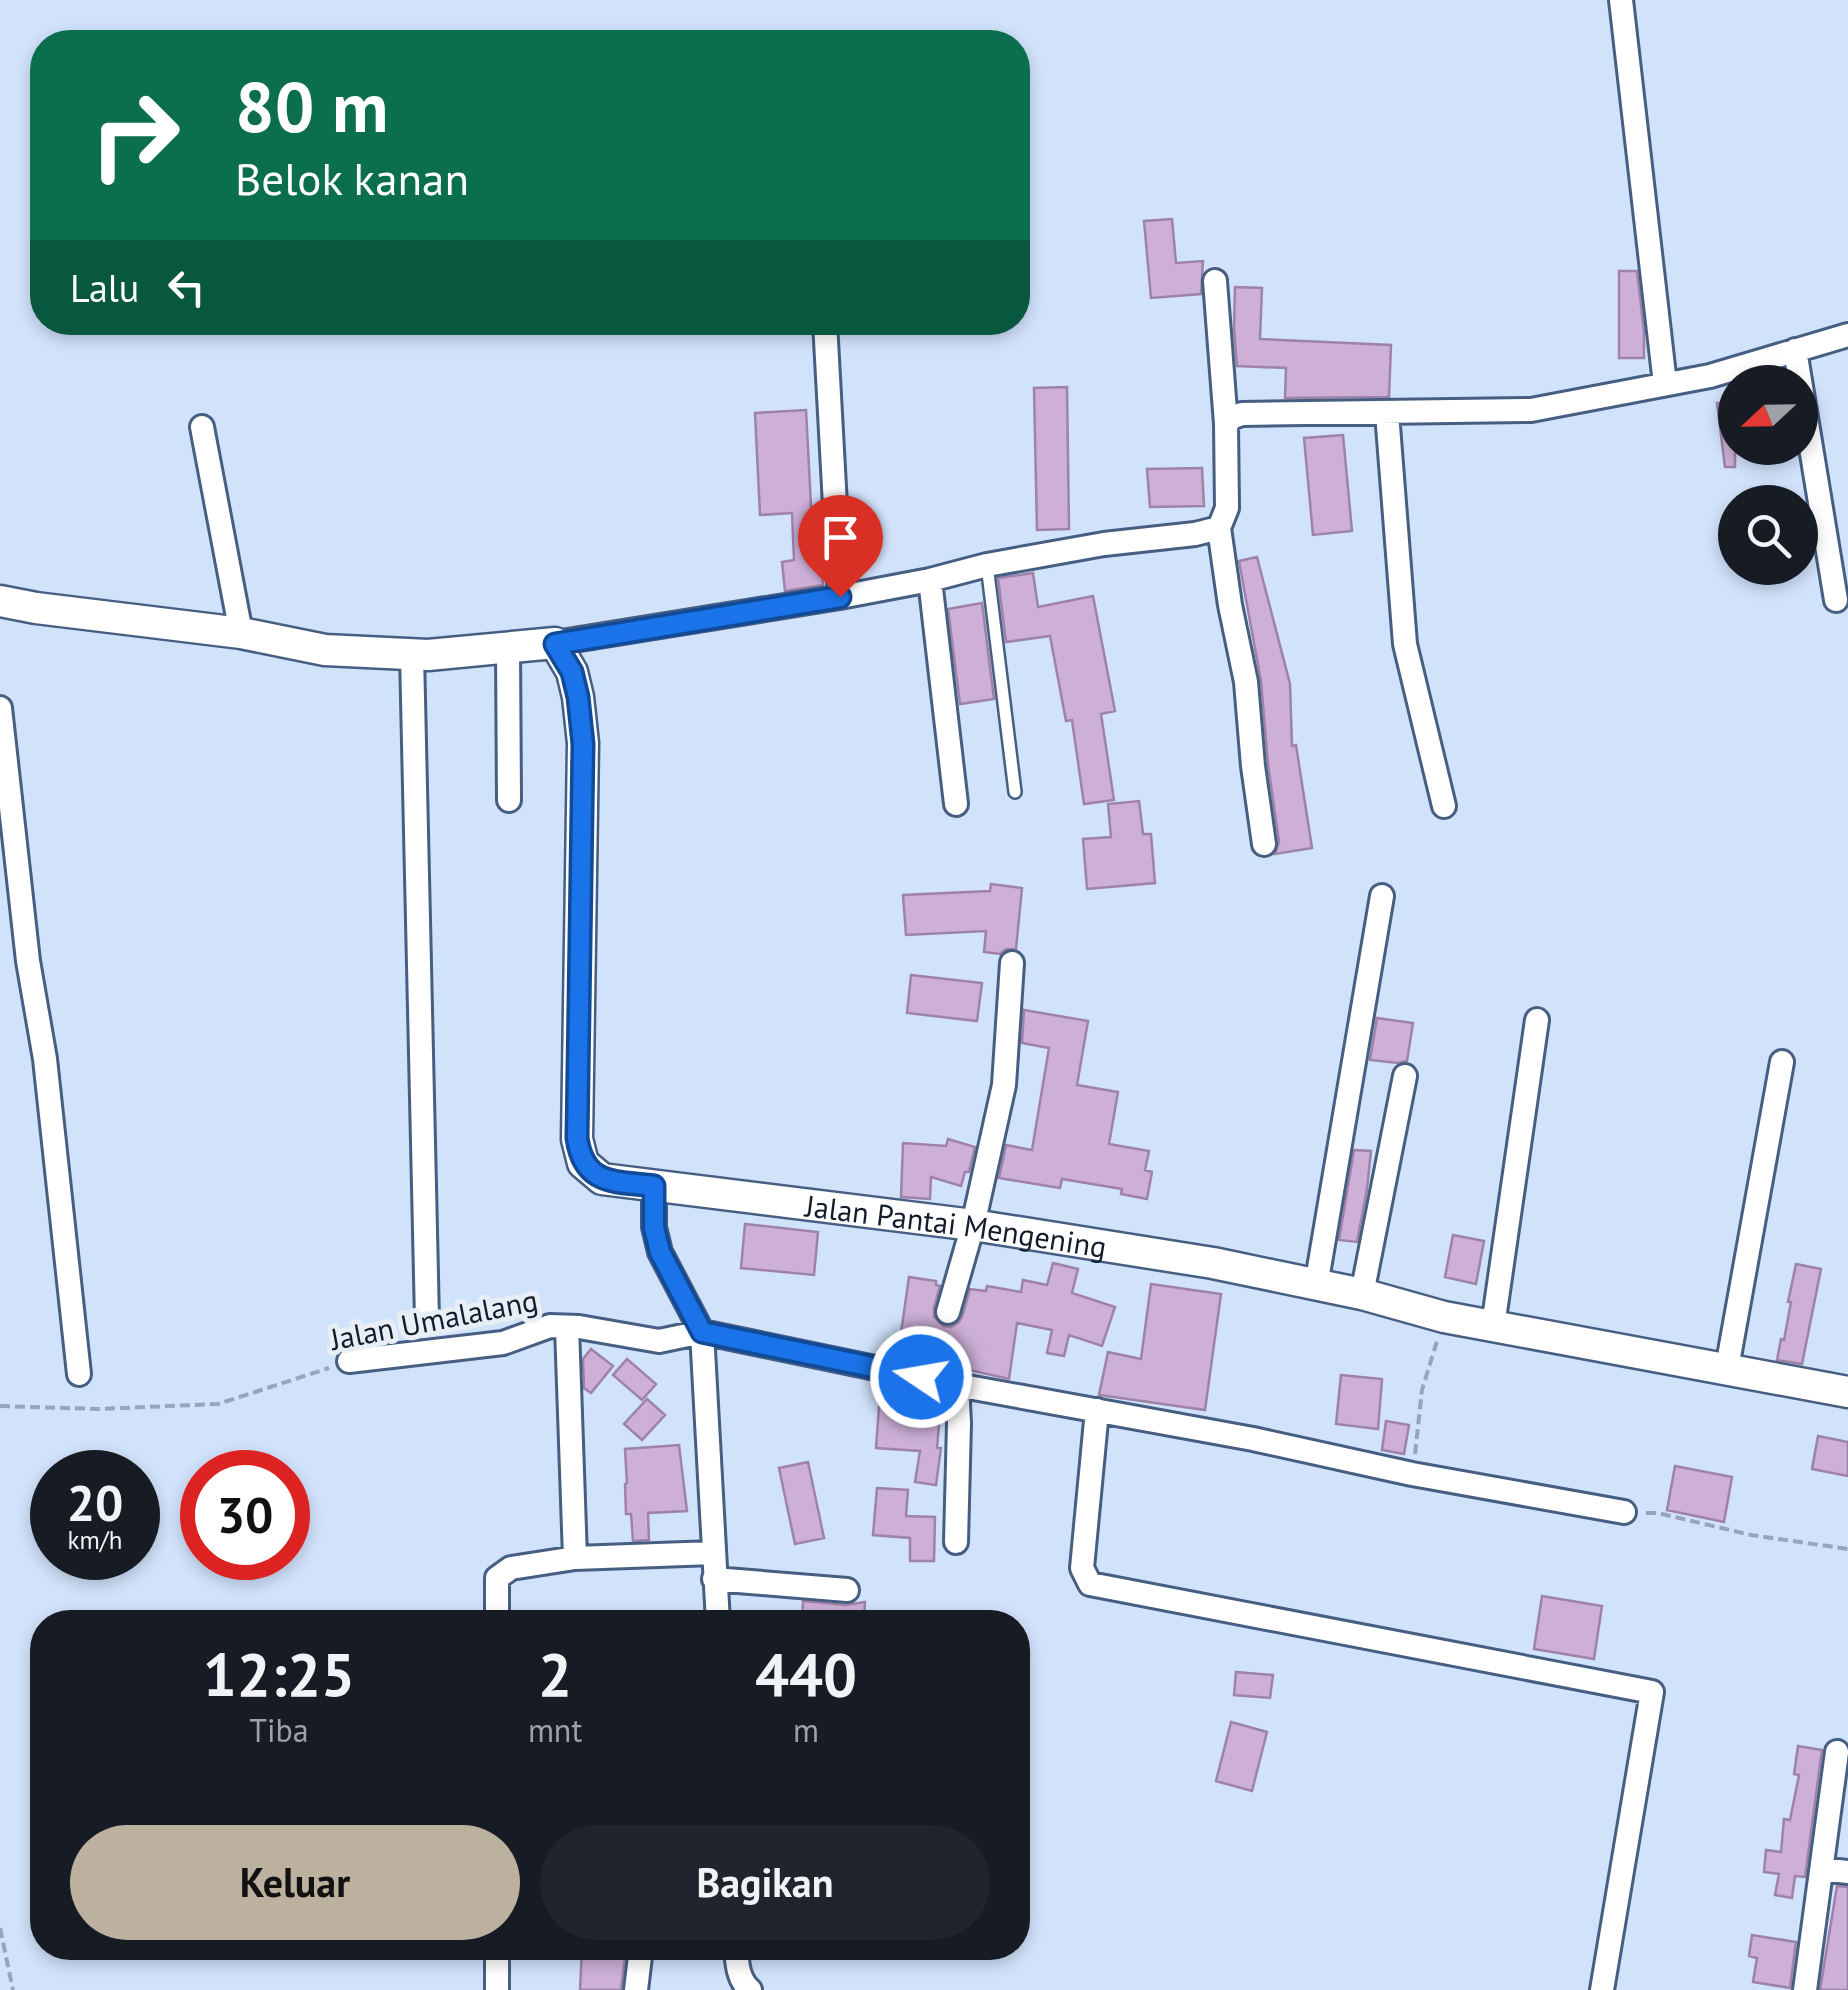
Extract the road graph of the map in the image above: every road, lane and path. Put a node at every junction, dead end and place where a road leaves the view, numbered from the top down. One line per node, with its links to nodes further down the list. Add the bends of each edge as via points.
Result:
1 (1621, 0): 6 (street)
2 (1215, 281): 8 (street)
3 (826, 335): 13 (street)
4 (1848, 335): 5 (street)
5 (1795, 350): 6 (street); 14 (street)
6 (1665, 384): 7 (street, via 1530,410)
7 (1387, 413): 8 (street, via 1242,414); 24 (street, via 1406,644)
8 (1226, 424): 10 (street, via 1227,508)
9 (202, 427): 16 (street)
10 (1220, 528): 11 (street); 25 (street)
11 (987, 566): 12 (street); 21 (lane)
12 (930, 580): 13 (street); 23 (street)
13 (840, 597): 17 (street)
14 (1836, 600)
15 (0, 601): 16 (street)
16 (241, 633): 19 (street, via 325,650)
17 (555, 644): 18 (street); 31 (street, Jalan Pantai Mengening, via 572,672 583,744 579,1152 602,1178)
18 (508, 648): 19 (street); 22 (street)
19 (412, 654): 37 (street)
20 (0, 708): 43 (street)
21 (1015, 792)
22 (509, 800)
23 (956, 804)
24 (1444, 806)
25 (1264, 844)
26 (1382, 896): 33 (street)
27 (1012, 963): 32 (street, via 1004,1085)
28 (1537, 1020): 39 (street)
29 (1782, 1062): 42 (street)
30 (1404, 1076): 34 (street)
31 (654, 1186): 32 (street, Jalan Pantai Mengening); 40 (street, via 660,1252)
32 (974, 1225): 33 (street, Jalan Pantai Mengening); 35 (street)
33 (1316, 1286): 34 (street, Jalan Pantai Mengening)
34 (1362, 1294): 36 (street, Jalan Pantai Mengening)
35 (948, 1312)
36 (1444, 1317): 39 (street, Jalan Pantai Mengening); 48 (path, via 1422,1390)
37 (427, 1320)
38 (567, 1326): 40 (street, Jalan Umalalang, via 659,1341); 41 (street, Jalan Umalalang, via 504,1342); 53 (street)
39 (1493, 1326): 42 (street, Jalan Pantai Mengening)
40 (702, 1338): 44 (street); 52 (street)
41 (349, 1362): 46 (path, Jalan Umalalang, via 218,1404)
42 (1726, 1368): 45 (street, Jalan Pantai Mengening)
43 (79, 1374)
44 (958, 1385): 47 (street); 50 (street)
45 (1848, 1392)
46 (0, 1406)
47 (1096, 1410): 48 (street); 69 (street, via 1082,1568 1090,1584 1652,1692)
48 (1412, 1474): 49 (street)
49 (1624, 1512): 51 (path)
50 (956, 1542)
51 (1848, 1549)
52 (713, 1553): 53 (street); 54 (street)
53 (574, 1558): 56 (street, via 511,1568 497,1578)
54 (714, 1579): 55 (street); 57 (street)
55 (847, 1590)
56 (497, 1610)
57 (717, 1610)
58 (1838, 1752): 59 (street)
59 (1822, 1869): 60 (street); 70 (street)
60 (1848, 1872)
61 (0, 1928): 65 (path)
62 (497, 1960): 66 (street)
63 (640, 1960): 67 (street)
64 (737, 1960): 68 (street)
65 (13, 1990)
66 (497, 1990)
67 (636, 1990)
68 (750, 1990)
69 (1602, 1990)
70 (1806, 1990)

